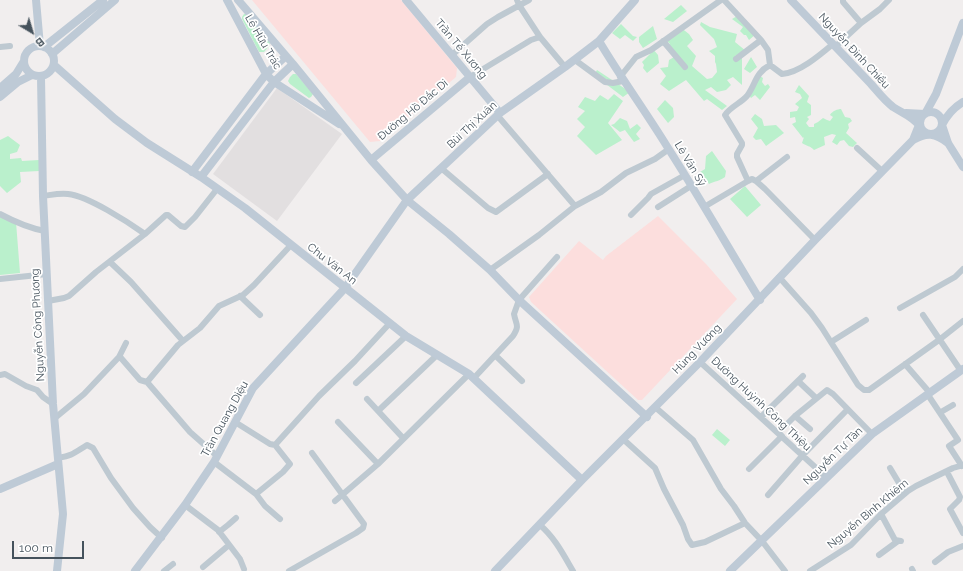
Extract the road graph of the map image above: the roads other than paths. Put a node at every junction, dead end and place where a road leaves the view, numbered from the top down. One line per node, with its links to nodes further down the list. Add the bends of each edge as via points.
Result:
1 (36, 0): 24 (street)
2 (103, 0): 24 (street)
3 (115, 0): 25 (street)
4 (227, 0): 14 (street, Lê Hữu Trác)
5 (406, 0): 26 (street, Trần Tế Xương)
6 (529, 0): 13 (street)
7 (636, 0): 19 (street, Bùi Thị Xuân)
8 (721, 0): 18 (street); 20 (street)
9 (791, 0): 22 (street, Nguyễn Đình Chiểu)
10 (843, 0): 15 (street)
11 (887, 1): 15 (street)
12 (240, 2): 14 (street); 27 (street, Lê Hữu Trác)
13 (518, 3): 17 (street); 26 (street, via 487,24)
14 (232, 11): 36 (street, Lê Hữu Trác)
15 (861, 23): 22 (street)
16 (963, 23): 42 (street)
17 (540, 37): 34 (street); 38 (street)
18 (761, 40): 28 (street); 33 (street, via 768,50)
19 (599, 41): 29 (street, Bùi Thị Xuân); 39 (street, Lê Văn Sỹ)
20 (663, 42): 35 (street); 39 (street, via 636,57)
21 (10, 46): 23 (street)
22 (834, 46): 33 (street, via 789,73 782,74); 46 (street, Nguyễn Đình Chiểu, via 872,84 882,98)
23 (0, 47)
24 (42, 47): 25 (street); 30 (street, via 30,50)
25 (52, 54): 32 (street)
26 (452, 55): 38 (street, Trần Tế Xương)
27 (286, 56): 31 (street, Lê Hữu Trác); 36 (street)
28 (736, 59)
29 (575, 60): 34 (street, Bùi Thị Xuân); 39 (street, via 605,82 613,83)
30 (24, 62): 37 (street, via 26,70); 41 (street, via 16,74)
31 (293, 64): 40 (street); 51 (street, Lê Hữu Trác)
32 (54, 65): 37 (street, via 49,73); 62 (street, Chu Văn An, via 115,119)
33 (770, 65): 66 (street, via 758,74 747,96 725,115 742,143 737,156)
34 (565, 67): 47 (street, Bùi Thị Xuân)
35 (685, 67)
36 (266, 74): 40 (street, Lê Hữu Trác); 62 (street)
37 (37, 76): 43 (street, via 18,82); 70 (street, Nguyễn Công Phương)
38 (470, 77): 47 (street, Trần Tế Xương); 58 (street, Đường Hồ Đắc Di)
39 (621, 79): 56 (street, Lê Văn Sỹ)
40 (274, 82): 51 (street, Lê Hữu Trác); 65 (street)
41 (0, 88)
42 (936, 94): 45 (street); 48 (street)
43 (0, 96)
44 (960, 106): 45 (street); 50 (street, via 947,116)
45 (936, 112): 48 (street); 50 (street, via 941,118)
46 (905, 113): 48 (street); 49 (street, Nguyễn Đình Chiểu)
47 (499, 114): 60 (street, Bùi Thị Xuân); 63 (street)
48 (925, 114): 49 (street, via 920,119)
49 (920, 125): 52 (street, via 924,132); 53 (street)
50 (942, 125): 52 (street, via 938,132); 54 (street)
51 (346, 129): 58 (street, Lê Hữu Trác)
52 (931, 134): 53 (street); 54 (street)
53 (913, 140): 61 (street, Hùng Vương)
54 (948, 143): 59 (street)
55 (857, 148): 61 (street)
56 (669, 149): 64 (street, Lê Văn Sỹ); 72 (street, via 655,159 626,172 601,192)
57 (787, 157): 67 (street)
58 (371, 160): 71 (street, Lê Hữu Trác)
59 (963, 167)
60 (441, 168): 63 (street, via 496,212); 71 (street, Bùi Thị Xuân)
61 (882, 171): 79 (street, Hùng Vương)
62 (192, 172): 65 (street, Chu Văn An)
63 (548, 174): 72 (street)
64 (685, 176): 68 (street, Lê Văn Sỹ); 76 (street, via 651,194)
65 (201, 177): 69 (street, Chu Văn An)
66 (748, 181): 67 (street); 74 (street)
67 (756, 181): 79 (street)
68 (691, 186): 73 (street); 74 (street, Lê Văn Sỹ)
69 (217, 189): 78 (street, via 185,227 166,215); 80 (street, Chu Văn An)
70 (43, 196): 77 (street, Nguyễn Công Phương); 78 (street, via 76,196 127,221)
71 (407, 200): 84 (street, Lê Hữu Trác); 88 (street, Bùi Thị Xuân)
72 (575, 206): 84 (street)
73 (658, 207)
74 (704, 207): 91 (street, Lê Văn Sỹ)
75 (0, 214): 77 (street, via 32,229)
76 (631, 215)
77 (45, 231): 85 (street, Nguyễn Công Phương)
78 (145, 234): 82 (street)
79 (815, 240): 86 (street, Hùng Vương)
80 (291, 245): 88 (street, Chu Văn An); 89 (street, via 254,285)
81 (557, 257): 90 (street)
82 (110, 262): 92 (street, via 69,296); 101 (street)
83 (963, 269): 93 (street, via 955,277)
84 (490, 270): 90 (street, Lê Hữu Trác)
85 (47, 274): 87 (street); 92 (street, Nguyễn Công Phương)
86 (779, 277): 91 (street, Hùng Vương); 102 (street, via 812,314)
87 (0, 279)
88 (345, 288): 98 (street, Chu Văn An); 128 (street, Trần Quang Diệu, via 253,388)
89 (240, 296): 95 (street); 101 (street, via 219,306 200,328)
90 (519, 300): 105 (street, via 514,314 518,324 517,330); 124 (street, Lê Hữu Trác)
91 (760, 300): 107 (street, Hùng Vương)
92 (48, 301): 118 (street, Nguyễn Công Phương)
93 (900, 308)
94 (923, 315): 100 (street)
95 (260, 316)
96 (866, 320): 102 (street)
97 (963, 321): 100 (street)
98 (390, 323): 99 (street, Chu Văn An); 136 (street, via 319,396)
99 (406, 336): 104 (street, Chu Văn An); 114 (street)
100 (939, 340): 108 (street); 109 (street)
101 (183, 341): 113 (street)
102 (831, 342): 108 (street, via 864,390 869,390)
103 (126, 343): 106 (street)
104 (438, 355): 111 (street, Chu Văn An); 122 (street)
105 (496, 356): 111 (street); 112 (street)
106 (119, 357): 113 (street, via 140,380); 127 (street, via 84,394)
107 (700, 362): 120 (street, Hùng Vương); 126 (street, Đường Huỳnh Công Thiệu)
108 (905, 364): 115 (street)
109 (962, 370): 115 (street, Nguyễn Tự Tân)
110 (0, 375): 118 (street, via 5,374 37,390)
111 (471, 376): 133 (street); 147 (street, Chu Văn An)
112 (522, 381)
113 (147, 382): 139 (street)
114 (356, 383)
115 (929, 394): 123 (street); 131 (street, Nguyễn Tự Tân)
116 (816, 398): 121 (street, via 828,390); 125 (street); 126 (street, via 801,379)
117 (367, 399): 122 (street)
118 (53, 404): 127 (street, Nguyễn Công Phương)
119 (953, 405): 123 (street)
120 (656, 408): 124 (street, Hùng Vương); 158 (street, via 693,440 721,489)
121 (847, 410): 131 (street); 138 (street)
122 (378, 411): 133 (street)
123 (941, 412): 134 (street)
124 (647, 416): 135 (street, Hùng Vương)
125 (795, 416): 130 (street); 132 (street)
126 (761, 417): 132 (street, Đường Huỳnh Công Thiệu)
127 (55, 418): 140 (street, Nguyễn Công Phương)
128 (235, 422): 136 (street, via 270,444); 139 (street, Trần Quang Diệu)
129 (338, 422): 141 (street)
130 (810, 429)
131 (872, 434): 146 (street, Nguyễn Tự Tân)
132 (780, 435): 138 (street, Đường Huỳnh Công Thiệu); 144 (street)
133 (403, 438): 141 (street)
134 (961, 438): 142 (street, via 949,446)
135 (624, 439): 147 (street, Hùng Vương); 158 (street, via 655,468 692,545 705,542)
136 (276, 445): 150 (street, via 290,464)
137 (312, 453): 151 (street)
138 (802, 456): 146 (street, Đường Huỳnh Công Thiệu); 152 (street)
139 (215, 459): 150 (street); 154 (street, Trần Quang Diệu)
140 (58, 461): 148 (street); 162 (street, via 88,445 133,508); 171 (street, Nguyễn Công Phương, via 63,514)
141 (378, 464): 151 (street)
142 (962, 466): 145 (street, Nguyễn Bình Khiêm)
143 (890, 468): 149 (street)
144 (749, 469)
145 (947, 472): 149 (street, Nguyễn Bình Khiêm); 161 (street, via 960,497 950,509)
146 (826, 477): 163 (street, Nguyễn Tự Tân)
147 (582, 480): 159 (street, Hùng Vương)
148 (0, 489)
149 (905, 493): 155 (street, Nguyễn Bình Khiêm)
150 (256, 494): 157 (street)
151 (342, 495): 153 (street); 174 (street, via 364,524 363,528)
152 (768, 495)
153 (335, 501)
154 (185, 505): 160 (street); 162 (street, Trần Quang Diệu)
155 (881, 514): 166 (street, via 892,536 899,541); 179 (street, Nguyễn Bình Khiêm, via 851,545)
156 (236, 518): 160 (street)
157 (280, 519)
158 (746, 523): 163 (street)
159 (540, 525): 175 (street, Hùng Vương); 176 (street, via 557,542)
160 (219, 532): 164 (street)
161 (963, 533)
162 (162, 538): 172 (street, Trần Quang Diệu)
163 (762, 541): 177 (street, Nguyễn Tự Tân); 178 (street)
164 (229, 545): 169 (street); 170 (street)
165 (963, 546): 167 (street, via 948,552)
166 (879, 555)
167 (935, 562)
168 (173, 564): 173 (street)
169 (203, 567)
170 (244, 569)
171 (57, 571)
172 (135, 571)
173 (164, 571)
174 (289, 571)
175 (495, 571)
176 (573, 571)
177 (730, 571)
178 (785, 571)
179 (810, 571)

